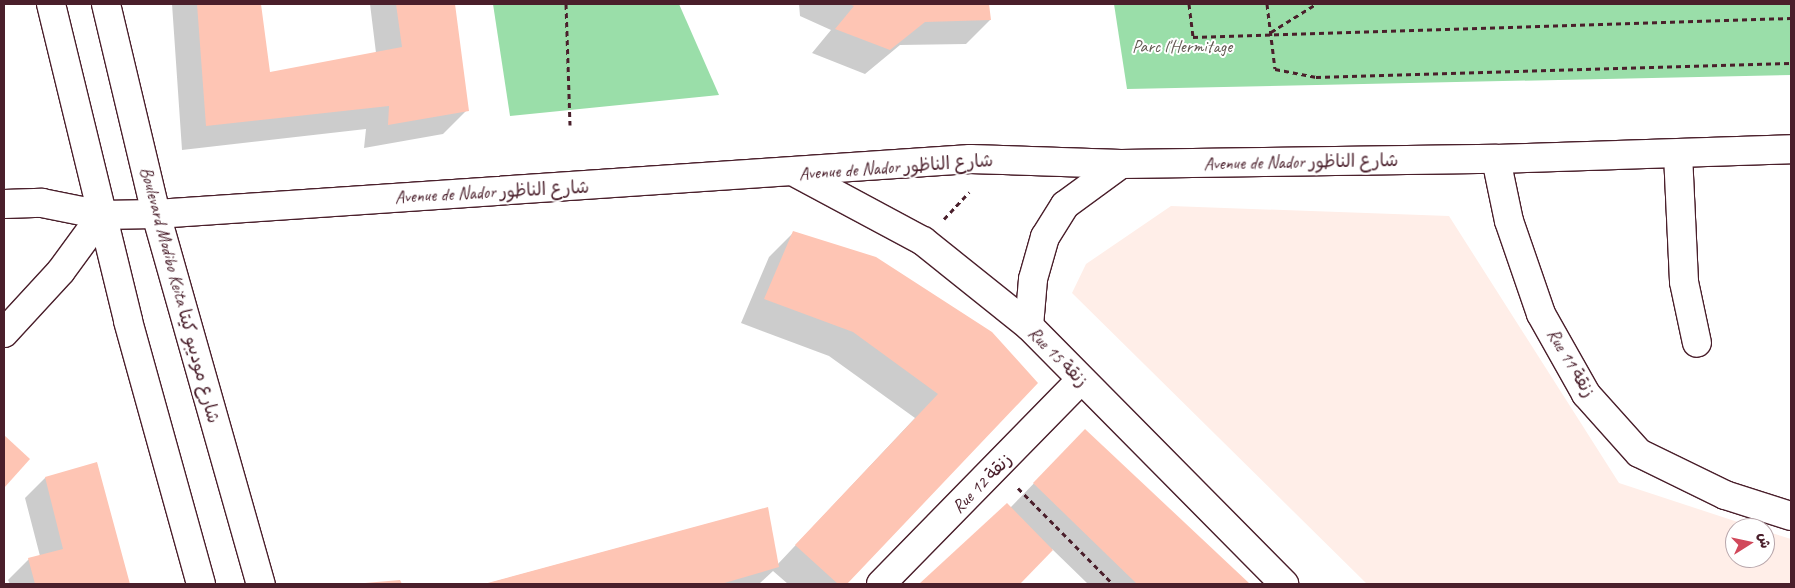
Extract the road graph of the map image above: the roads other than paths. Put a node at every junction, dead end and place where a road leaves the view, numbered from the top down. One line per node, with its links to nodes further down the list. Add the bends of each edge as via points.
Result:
1 (51, 4): 10 (street)
2 (106, 4): 9 (street, Boulevard Modibo Keita شارع موديبو كيتا)
3 (1791, 149): 4 (street, Avenue de Nador شارع الناظور)
4 (1678, 154): 5 (street, Avenue de Nador شارع الناظور); 13 (street, via 1684,282)
5 (1496, 159): 6 (street, Avenue de Nador شارع الناظور); 15 (street, Rue 11 زنقة, via 1509,221 1541,314 1586,394 1639,453 1724,496)
6 (1121, 164): 7 (street, Avenue de Nador شارع الناظور, via 970,159); 11 (street, via 1065,205 1045,237 1032,279)
7 (798, 174): 9 (street, Avenue de Nador شارع الناظور); 11 (street, Rue 15 زنقة, via 923,241)
8 (4, 204): 10 (street, Avenue de Nador شارع الناظور, via 42,203)
9 (156, 214): 10 (street, Avenue de Nador شارع الناظور); 17 (street, Boulevard Modibo Keita شارع موديبو كيتا)
10 (102, 216): 12 (street, via 61,271); 16 (street)
11 (1029, 326): 14 (street, Rue 15 زنقة)
12 (4, 334)
13 (1696, 343)
14 (1081, 380): 18 (street, Rue 12 زنقة); 19 (street, Rue 15 زنقة)
15 (1791, 516)
16 (201, 584)
17 (261, 584)
18 (881, 584)
19 (1284, 584)

